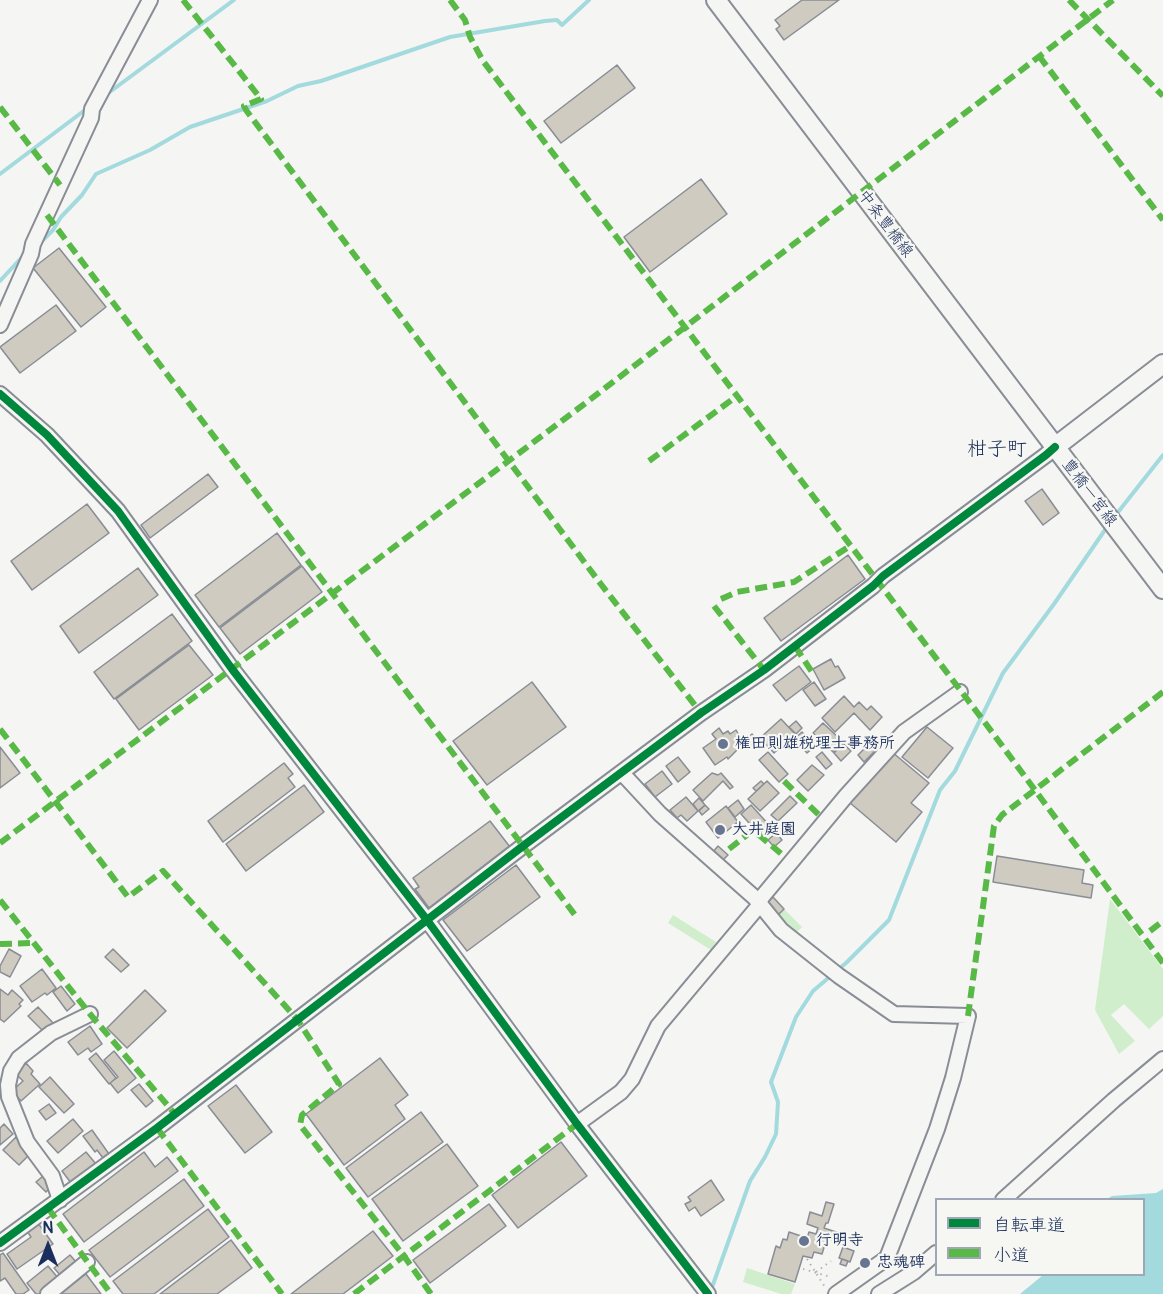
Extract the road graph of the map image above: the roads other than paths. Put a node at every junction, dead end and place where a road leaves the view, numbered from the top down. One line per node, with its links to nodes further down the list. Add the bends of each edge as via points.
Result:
1 (150, 0): 3 (street, via 93,109)
2 (716, 0): 6 (main road, 中条豊橋線)
3 (0, 325)
4 (1163, 364): 6 (main road, 豊橋一宮線)
5 (0, 394): 11 (street, via 47,435 118,511 232,669)
6 (1055, 447): 7 (main road, 豊橋一宮線); 9 (street, via 764,670)
7 (1163, 589)
8 (960, 692): 10 (street, via 904,732)
9 (622, 773): 10 (street, via 660,814); 11 (street)
10 (759, 903): 14 (street, via 658,1026 627,1086); 20 (street, via 781,930 894,1014 968,1016 937,1129 888,1258)
11 (428, 920): 14 (street); 16 (street)
12 (90, 1014): 16 (street, via 51,1033 19,1058 8,1085 27,1142 52,1176)
13 (1163, 1059): 15 (street)
14 (577, 1124): 21 (street)
15 (1005, 1198)
16 (60, 1200): 17 (street)
17 (0, 1243)
18 (935, 1254): 23 (street)
19 (87, 1262): 22 (street)
20 (833, 1292)
21 (707, 1293)
22 (48, 1294)
23 (879, 1294)

